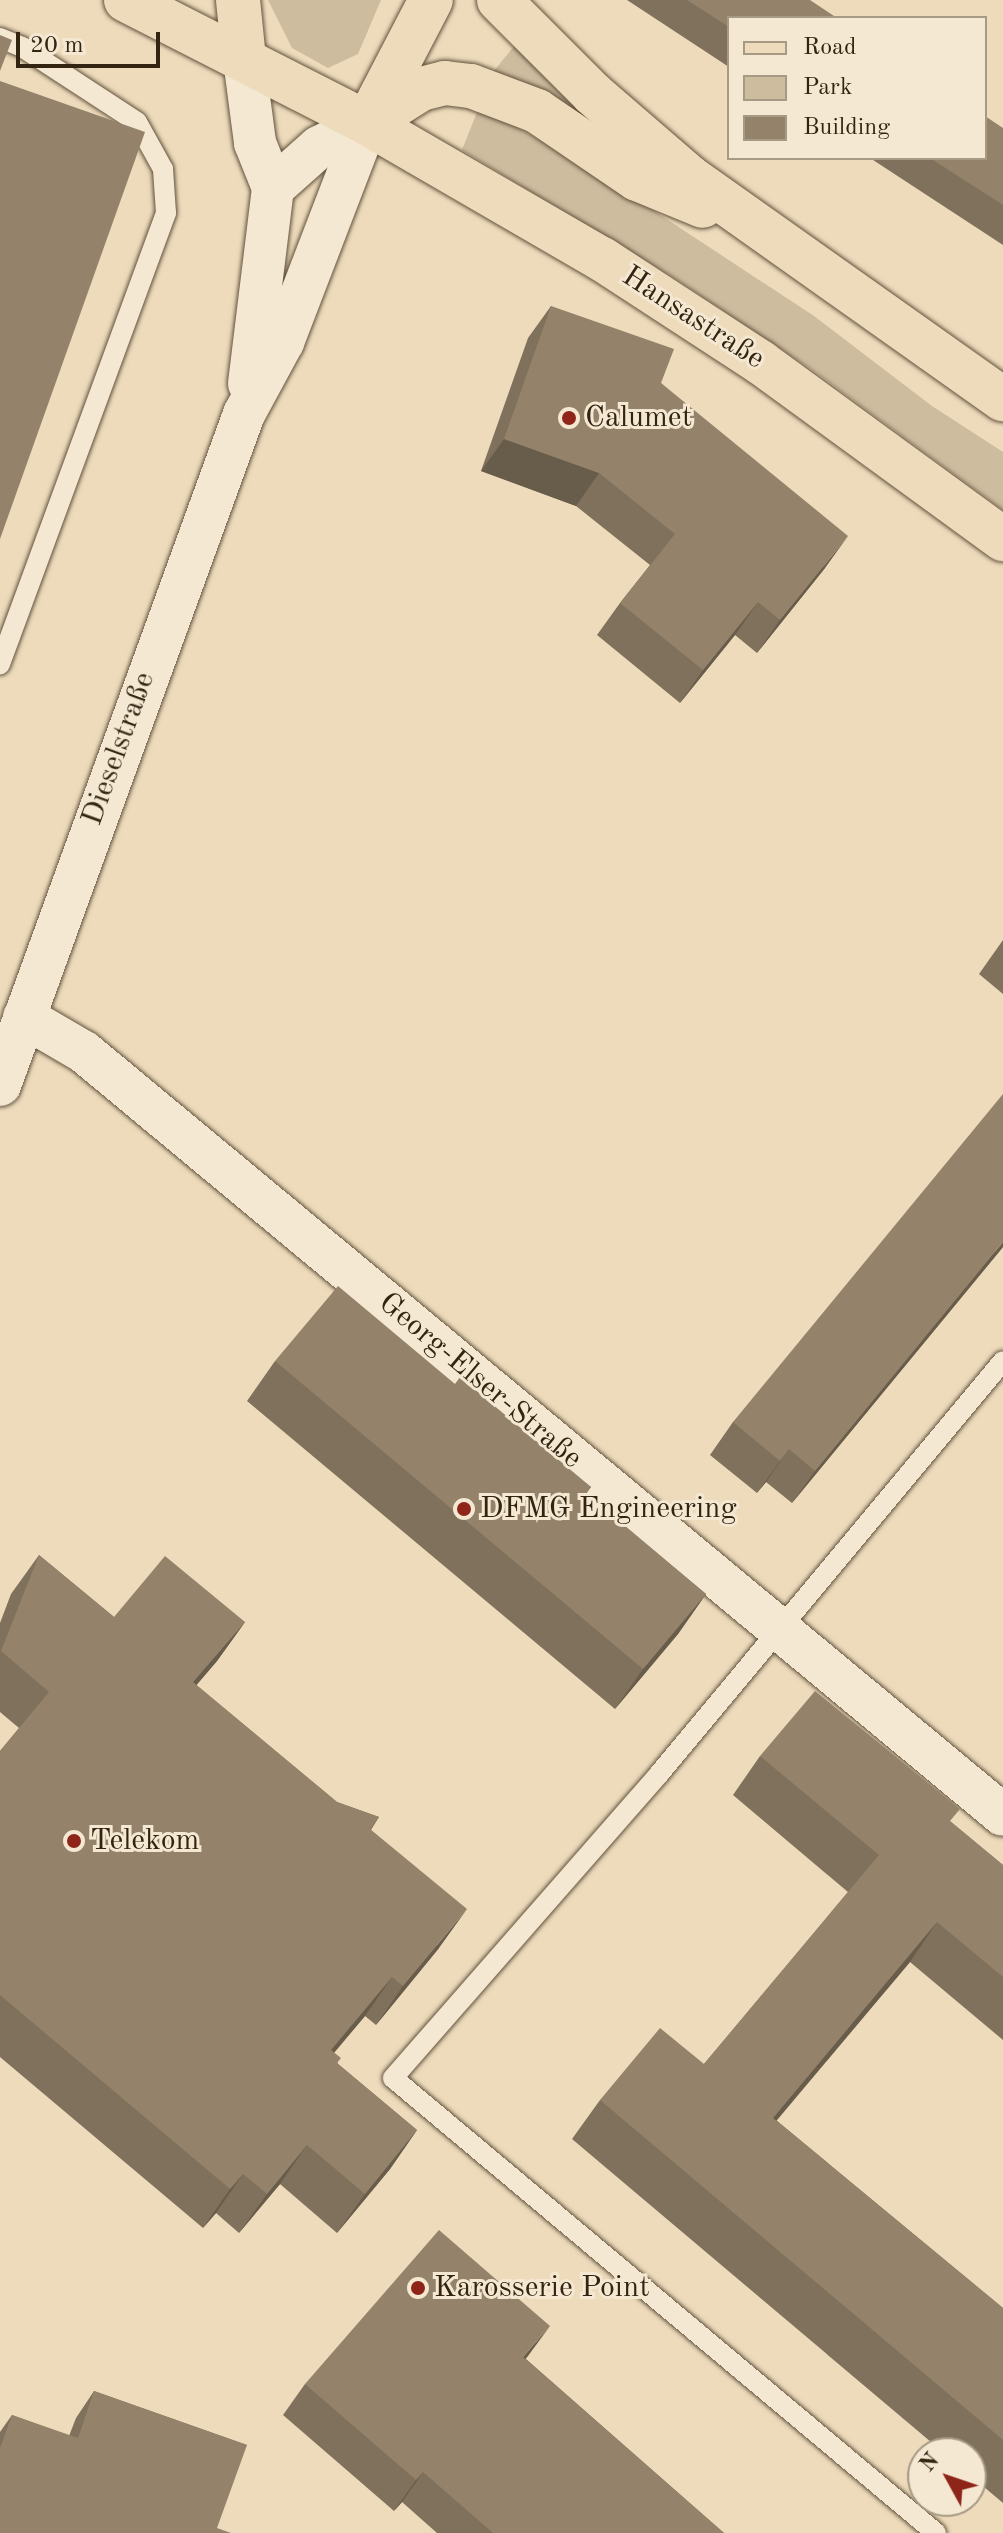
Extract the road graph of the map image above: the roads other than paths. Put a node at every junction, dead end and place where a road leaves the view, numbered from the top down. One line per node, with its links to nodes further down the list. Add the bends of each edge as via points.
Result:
1 (126, 0): 6 (main road, Hansastraße)
2 (238, 0): 6 (main road)
3 (431, 0): 7 (main road)
4 (499, 0): 9 (main road, via 593,94)
5 (0, 38): 13 (lane, via 137,122 163,169 166,213)
6 (244, 59): 7 (main road, Hansastraße); 8 (street, Dieselstraße, via 255,143)
7 (367, 123): 8 (street, via 319,147); 9 (main road, via 421,89 445,83 491,91 564,128 637,179); 11 (street, Dieselstraße, via 283,342); 12 (main road, Hansastraße, via 657,294 828,409)
8 (273, 188): 11 (street, Dieselstraße)
9 (757, 229): 10 (main road)
10 (1003, 399)
11 (244, 414): 14 (street, Dieselstraße)
12 (1003, 539)
13 (0, 664)
14 (24, 1017): 15 (street, Dieselstraße); 17 (street, Georg-Elser-Straße, via 84,1052)
15 (0, 1085)
16 (1003, 1361): 17 (lane)
17 (780, 1630): 18 (street, Georg-Elser-Straße); 19 (lane, via 393,2078)
18 (1003, 1815)
19 (936, 2533)

